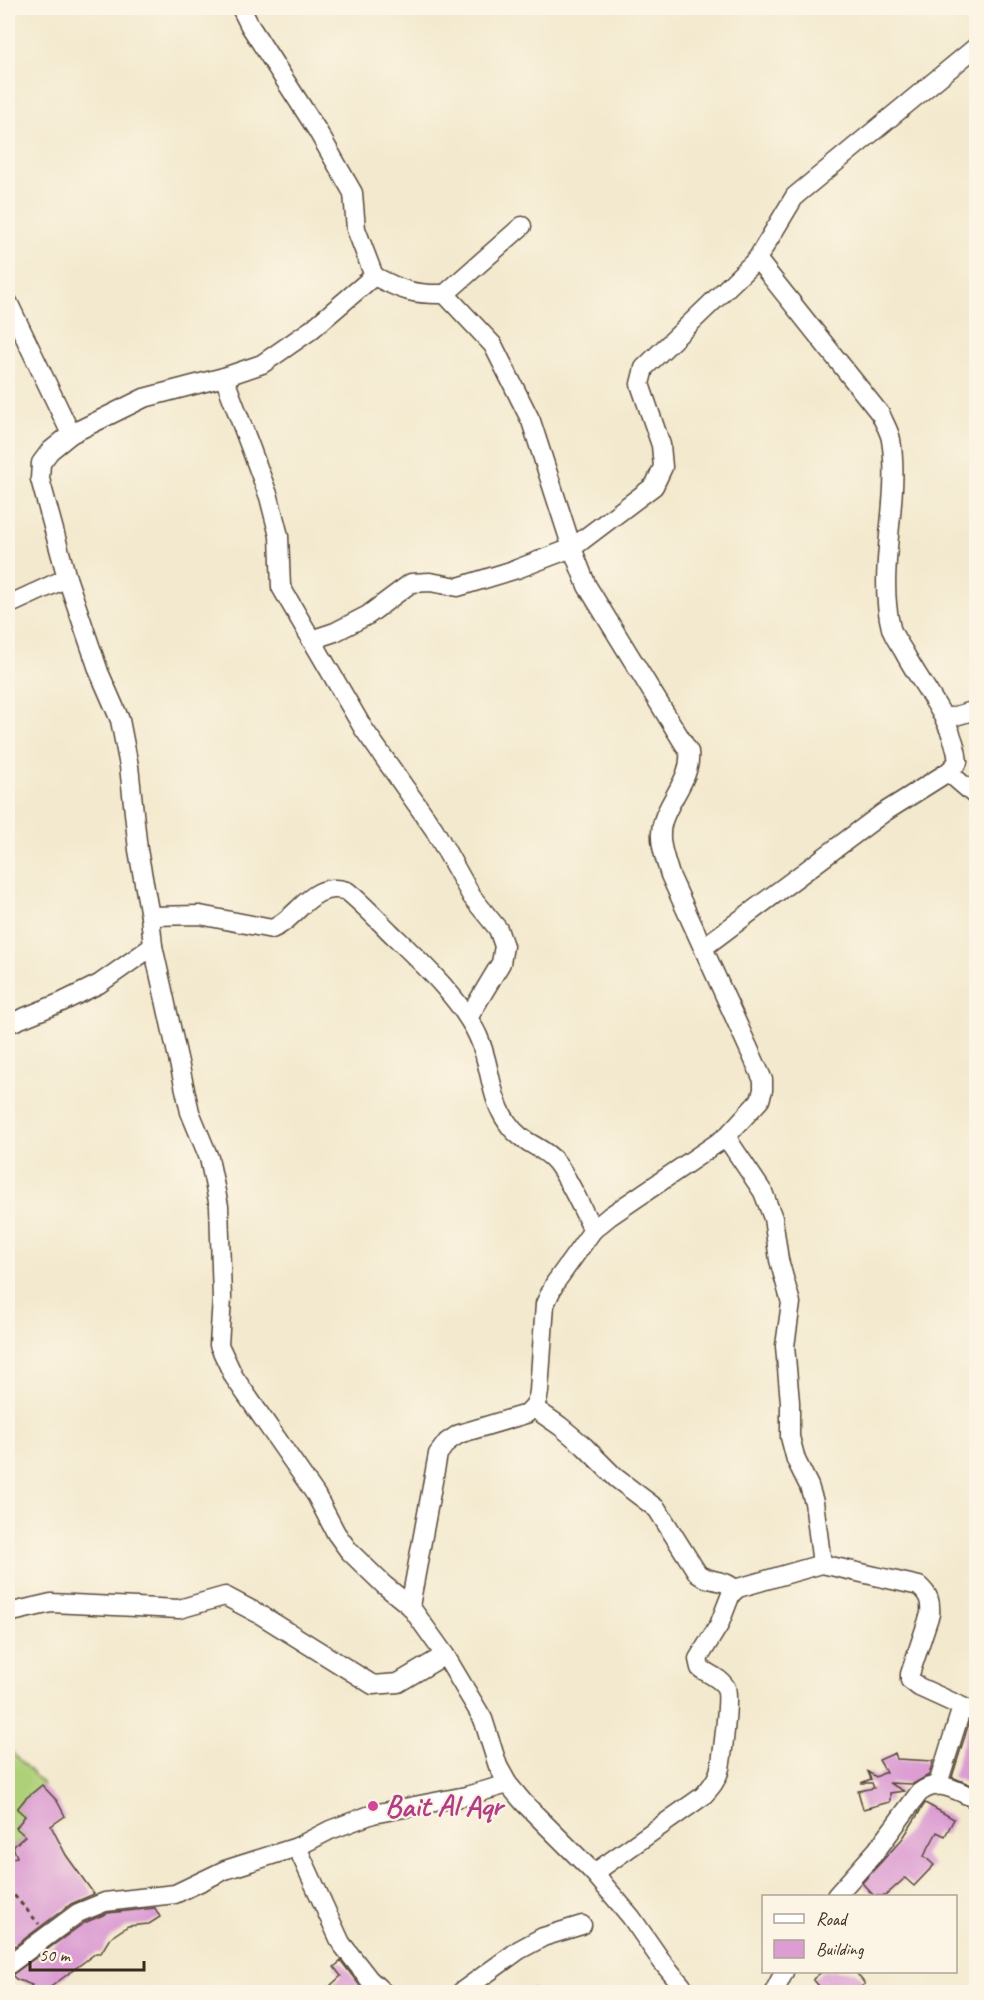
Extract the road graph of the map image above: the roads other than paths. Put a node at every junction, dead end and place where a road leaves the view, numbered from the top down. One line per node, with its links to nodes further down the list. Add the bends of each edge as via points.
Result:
1 (241, 8): 5 (street, via 353,193 356,230)
2 (976, 47): 4 (street, via 795,196)
3 (522, 226): 6 (street)
4 (757, 259): 10 (street, via 644,368 640,384 662,445 663,467 654,486); 15 (street, via 881,415 891,438 893,468 886,587 891,629)
5 (374, 276): 6 (street, via 401,290); 8 (street, via 311,330 262,364)
6 (445, 294): 10 (street, via 493,345 531,421)
7 (8, 302): 9 (street)
8 (224, 377): 9 (street, via 144,398); 13 (street, via 269,497 279,536 281,587)
9 (71, 434): 11 (street, via 41,463 40,479)
10 (572, 548): 13 (street, via 458,586 411,583 368,615); 20 (street, via 587,586 689,752 691,764 662,822 661,846 670,875)
11 (67, 578): 12 (street); 18 (street, via 120,720)
12 (8, 605)
13 (311, 640): 21 (street, via 363,728 434,829 472,897 498,929 504,946 501,963)
14 (976, 710): 15 (street)
15 (945, 719): 16 (street, via 957,746 958,762)
16 (948, 772): 17 (street); 20 (street, via 883,813)
17 (976, 796)
18 (150, 915): 19 (street); 21 (street, via 200,915 272,929 327,889 347,891 411,952)
19 (153, 946): 22 (street, via 99,984); 28 (street, via 190,1112 209,1158 219,1206 219,1345 234,1377 316,1495 349,1551)
20 (704, 946): 23 (street, via 763,1080 760,1100)
21 (468, 1018): 24 (street, via 485,1057 499,1109 515,1133 556,1162)
22 (8, 1024)
23 (726, 1137): 24 (street); 26 (street, via 763,1192 773,1218 791,1302 785,1346 790,1437 814,1502)
24 (593, 1230): 25 (street, via 555,1283 545,1304 539,1391)
25 (534, 1408): 27 (street, via 657,1509 698,1574); 28 (street, via 526,1414 459,1434 438,1454)
26 (822, 1564): 27 (street); 31 (street, via 919,1586 927,1593 930,1614 910,1680)
27 (735, 1590): 36 (street, via 698,1659 700,1668 721,1681 727,1693 722,1757 713,1785)
28 (410, 1606): 30 (street)
29 (8, 1613): 30 (street, via 51,1603 179,1609 225,1596 373,1686 398,1683)
30 (445, 1655): 32 (street, via 483,1719)
31 (969, 1710): 33 (street)
32 (508, 1784): 35 (street, via 373,1814); 36 (street)
33 (938, 1784): 34 (street); 37 (street, via 919,1793)
34 (976, 1799)
35 (297, 1847): 39 (street, via 225,1870 174,1894 105,1902 78,1913); 41 (street, via 341,1943)
36 (594, 1873): 43 (street)
37 (837, 1895)
38 (582, 1925): 42 (street, via 543,1937 519,1950)
39 (8, 1965)
40 (783, 1973): 44 (street)
41 (383, 1992)
42 (461, 1992)
43 (687, 1992)
44 (774, 1992)

